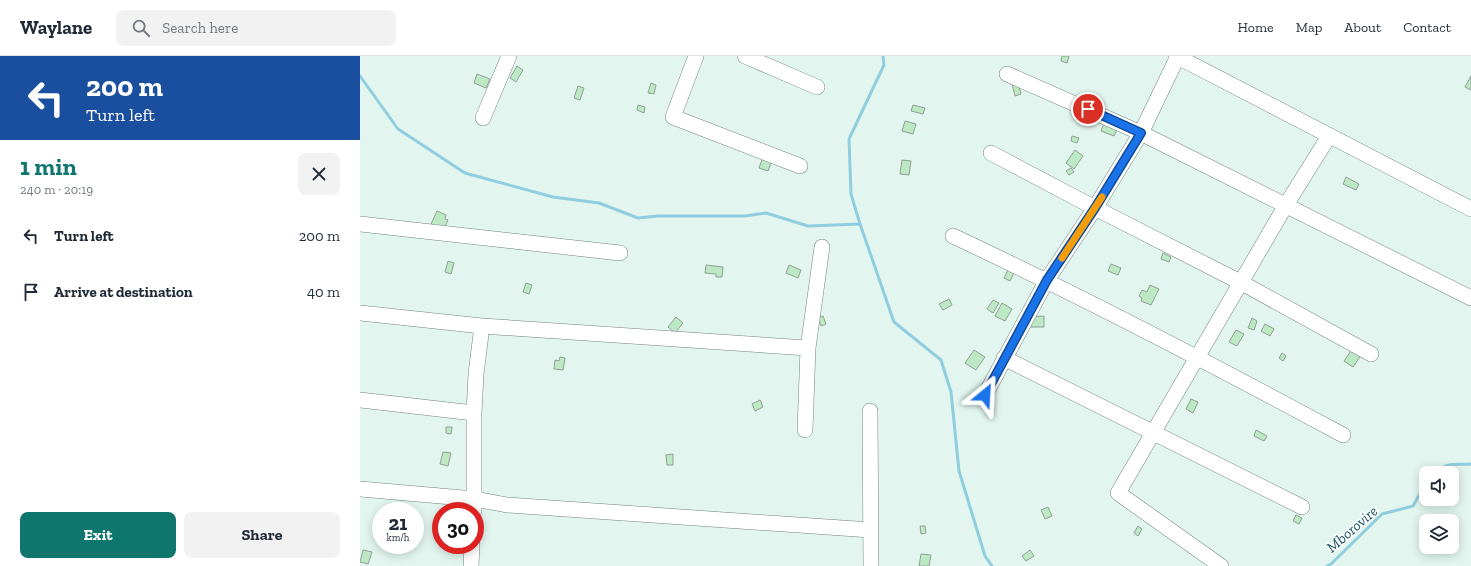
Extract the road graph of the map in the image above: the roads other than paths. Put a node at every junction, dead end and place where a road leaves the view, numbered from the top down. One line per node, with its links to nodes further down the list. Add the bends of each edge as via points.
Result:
1 (509, 56): 7 (street)
2 (696, 56): 11 (street, via 673,117)
3 (745, 56): 6 (street)
4 (1177, 56): 8 (street); 9 (street)
5 (1007, 74): 8 (street)
6 (817, 87)
7 (483, 118)
8 (1141, 133): 12 (street); 13 (street)
9 (1329, 136): 12 (street); 14 (street)
10 (991, 153): 13 (street)
11 (800, 166)
12 (1286, 205): 20 (street); 21 (street)
13 (1095, 208): 19 (street); 20 (street)
14 (1471, 209)
15 (360, 224): 18 (street)
16 (953, 236): 19 (street)
17 (822, 247): 24 (street)
18 (620, 253)
19 (1047, 280): 26 (street); 27 (street)
20 (1242, 283): 25 (street); 26 (street)
21 (1471, 298)
22 (360, 313): 23 (street)
23 (482, 326): 24 (street); 31 (street)
24 (808, 348): 32 (street)
25 (1371, 354)
26 (1198, 357): 33 (street); 34 (street)
27 (1004, 358): 28 (street); 33 (street)
28 (985, 395)
29 (360, 400): 31 (street)
30 (870, 411): 40 (street)
31 (474, 413): 37 (street)
32 (805, 430)
33 (1154, 432): 39 (street); 44 (street, via 1118,493)
34 (1344, 435)
35 (360, 489): 36 (street)
36 (453, 502)
37 (474, 502)
38 (484, 505): 40 (street)
39 (1302, 507)
40 (871, 530): 43 (street)
41 (472, 554): 42 (street)
42 (471, 566)
43 (871, 566)
44 (1221, 566)

